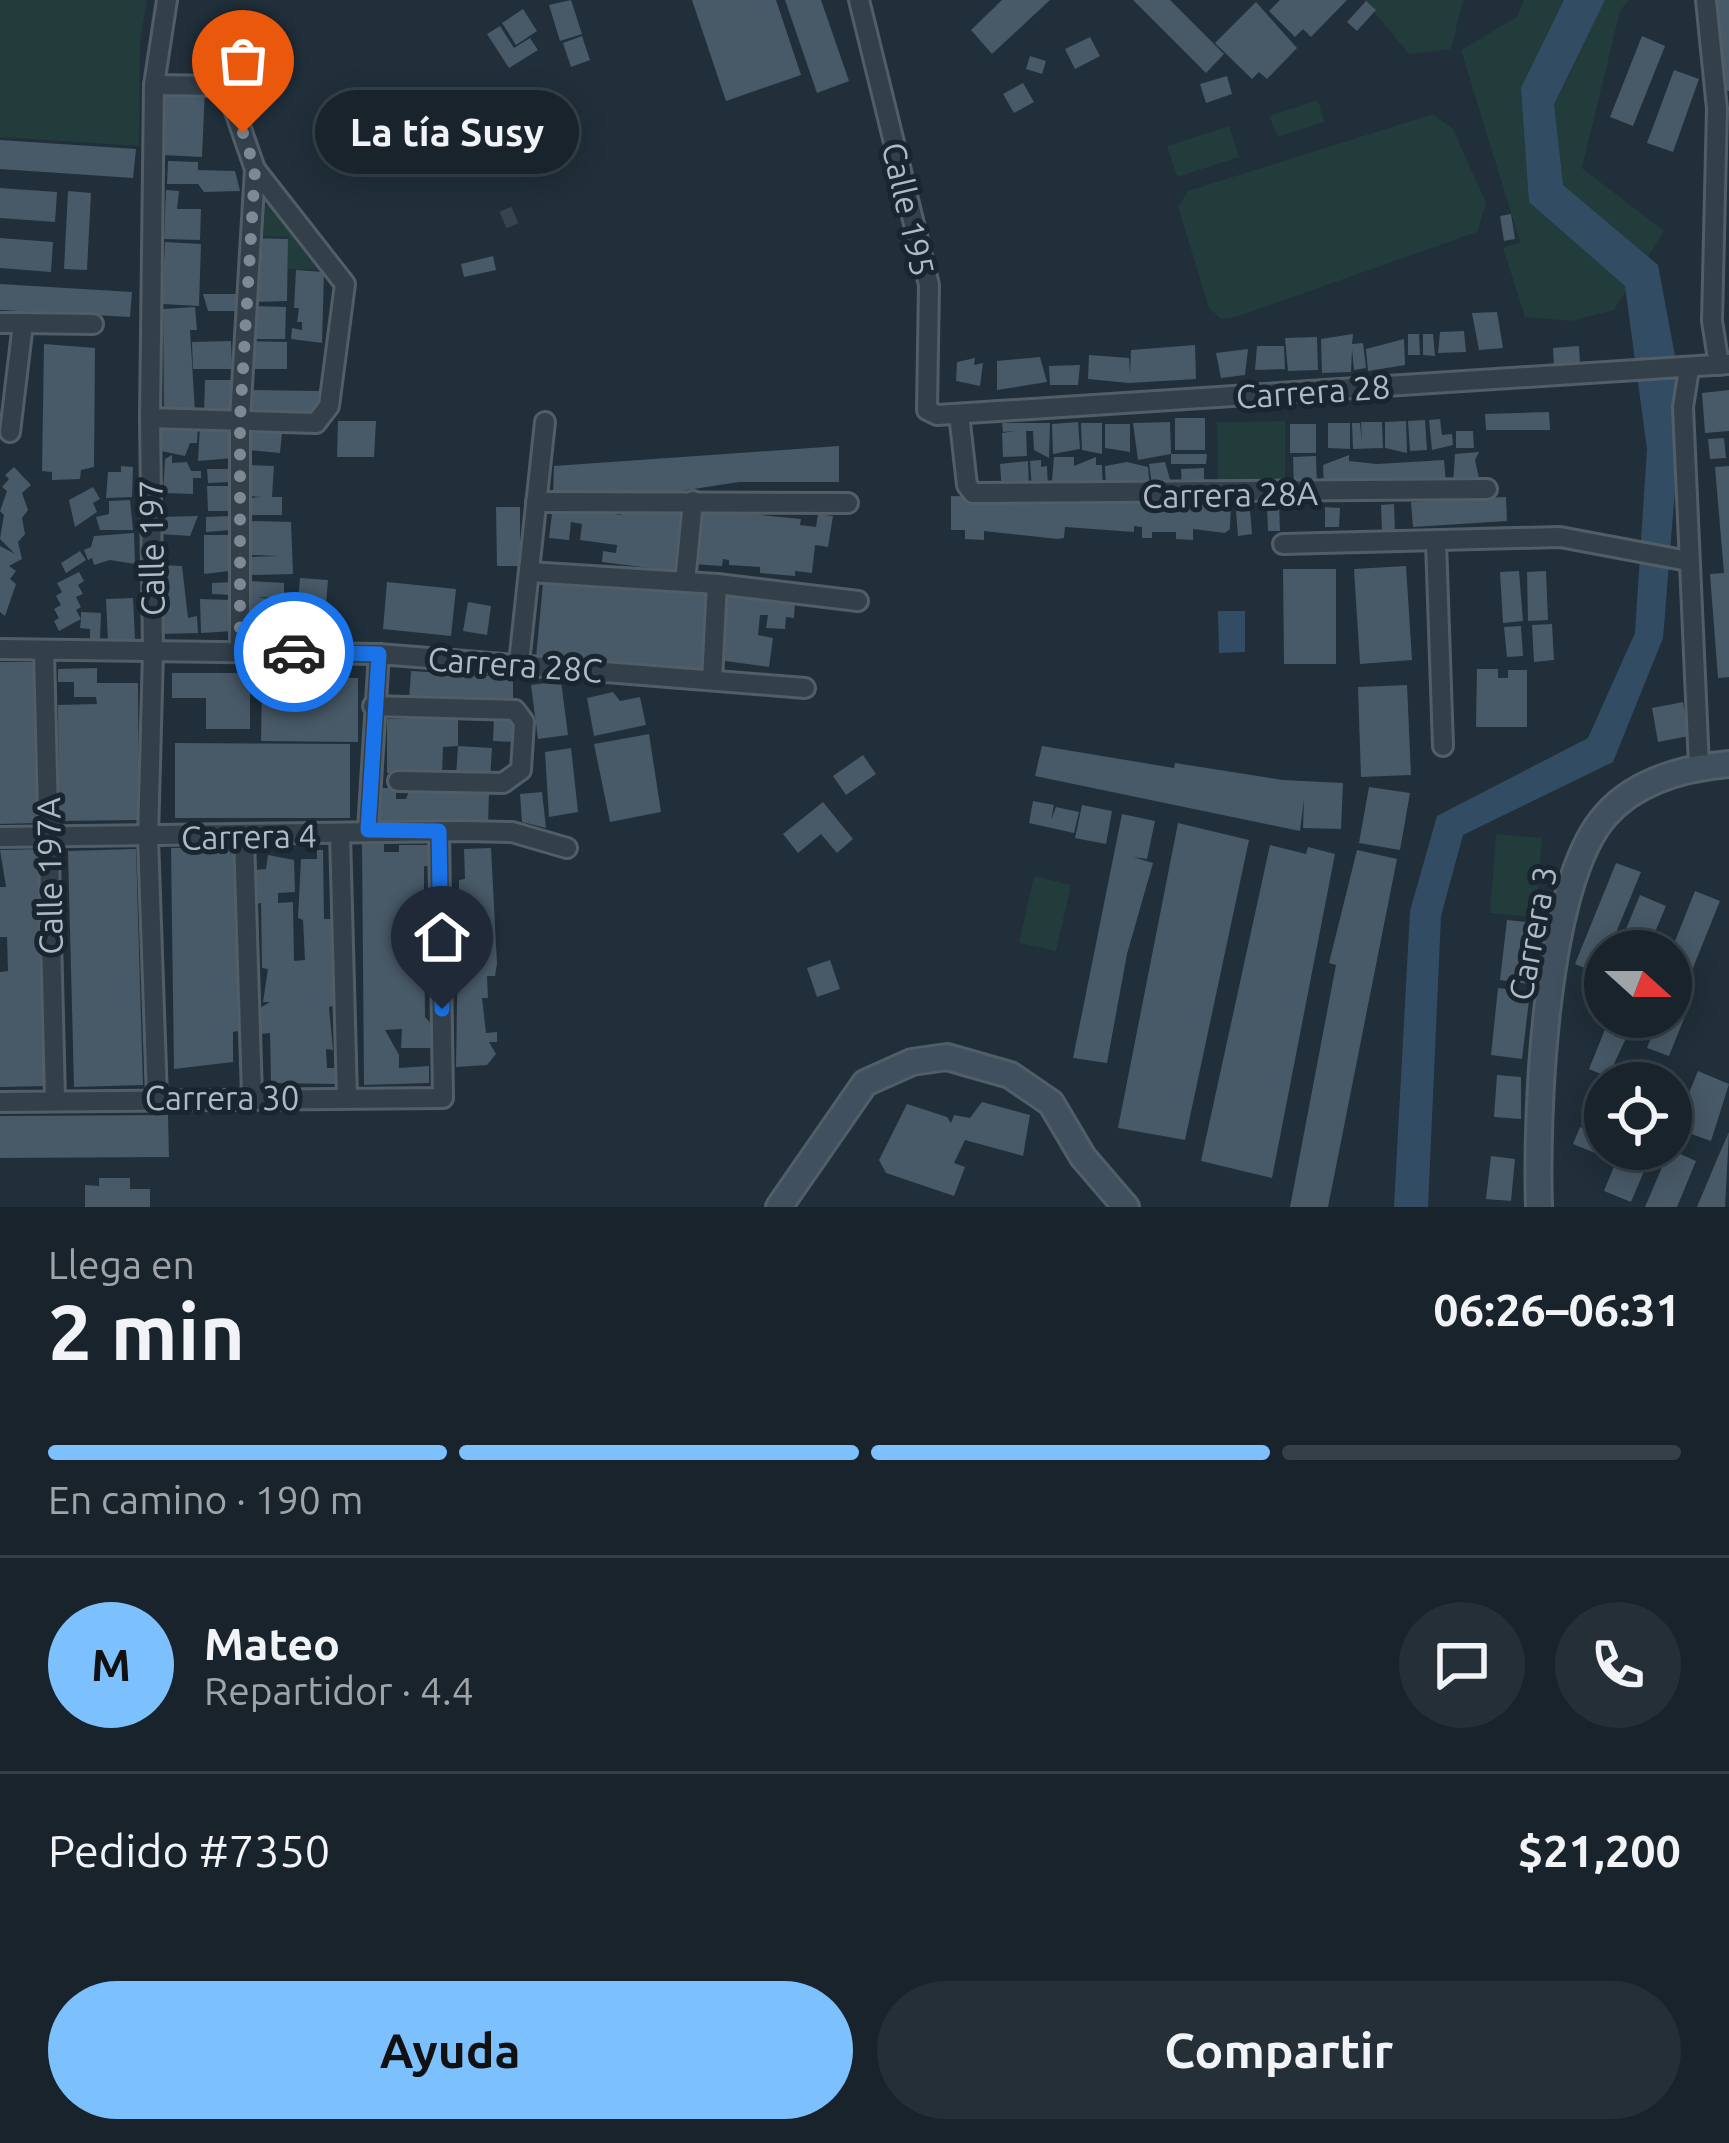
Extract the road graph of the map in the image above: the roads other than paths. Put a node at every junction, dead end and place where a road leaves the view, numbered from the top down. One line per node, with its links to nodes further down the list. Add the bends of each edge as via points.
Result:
1 (167, 0): 4 (street, Calle 197)
2 (859, 0): 12 (street, Calle 195, via 929,285 928,410)
3 (1706, 0): 9 (street, via 1717,109 1712,321)
4 (154, 85): 5 (street, via 221,86); 13 (street, Calle 197)
5 (255, 169): 14 (street); 14 (street, via 345,284 328,406 316,422)
6 (0, 323): 7 (street)
7 (21, 323): 8 (street); 16 (street)
8 (93, 324)
9 (1724, 364): 10 (street)
10 (1684, 369): 11 (street, Carrera 28); 23 (street)
11 (959, 414): 12 (street, Carrera 28); 17 (street, Carrera 28A, via 973,493)
12 (937, 415)
13 (149, 418): 14 (street); 31 (street, Calle 197)
14 (240, 419): 29 (street)
15 (545, 422): 19 (street)
16 (10, 432)
17 (1487, 489)
18 (693, 501): 19 (street); 20 (street); 25 (street)
19 (536, 502): 24 (street)
20 (848, 502)
21 (1436, 542): 22 (street); 23 (street, via 1560,537); 37 (street)
22 (1283, 544)
23 (1680, 559): 39 (street)
24 (529, 572): 25 (street); 33 (street)
25 (685, 582): 26 (street)
26 (717, 584): 27 (street); 34 (street)
27 (858, 601)
28 (0, 649): 30 (street)
29 (240, 651): 31 (street, Carrera 28C); 32 (street, Carrera 28C)
30 (44, 652): 31 (street); 45 (street, Calle 197A)
31 (153, 652): 47 (street, Calle 197)
32 (379, 654): 33 (street, Carrera 28C); 36 (street)
33 (519, 663): 34 (street, Carrera 28C)
34 (712, 680): 35 (street, Carrera 28C)
35 (805, 688)
36 (373, 706): 40 (street, via 515,710 524,722 521,770 503,783); 41 (street)
37 (1443, 746)
38 (1729, 764): 39 (main road, Carrera 3)
39 (1699, 766): 54 (main road, Carrera 3, via 1633,791 1605,816 1580,857 1552,998)
40 (398, 781)
41 (368, 830): 42 (street, Carrera 4); 43 (street, Carrera 4)
42 (439, 831): 48 (street, Carrera 4, via 512,832); 51 (street, Carrera 30, via 443,1098)
43 (340, 834): 46 (street, Carrera 4); 51 (street)
44 (0, 837): 45 (street, Carrera 4)
45 (47, 837): 47 (street, Carrera 4); 52 (street, Calle 197A)
46 (244, 837): 47 (street, Carrera 4); 49 (street)
47 (148, 838): 50 (street, Calle 197)
48 (567, 848)
49 (253, 1096): 50 (street, Carrera 30); 51 (street, Carrera 30)
50 (157, 1097): 52 (street, Carrera 30)
51 (347, 1097)
52 (55, 1099): 53 (street, Carrera 30)
53 (0, 1102)
54 (1537, 1203)
55 (779, 1207): 56 (main road, via 865,1083 912,1062 947,1058 1010,1075 1051,1103)
56 (1126, 1207)

